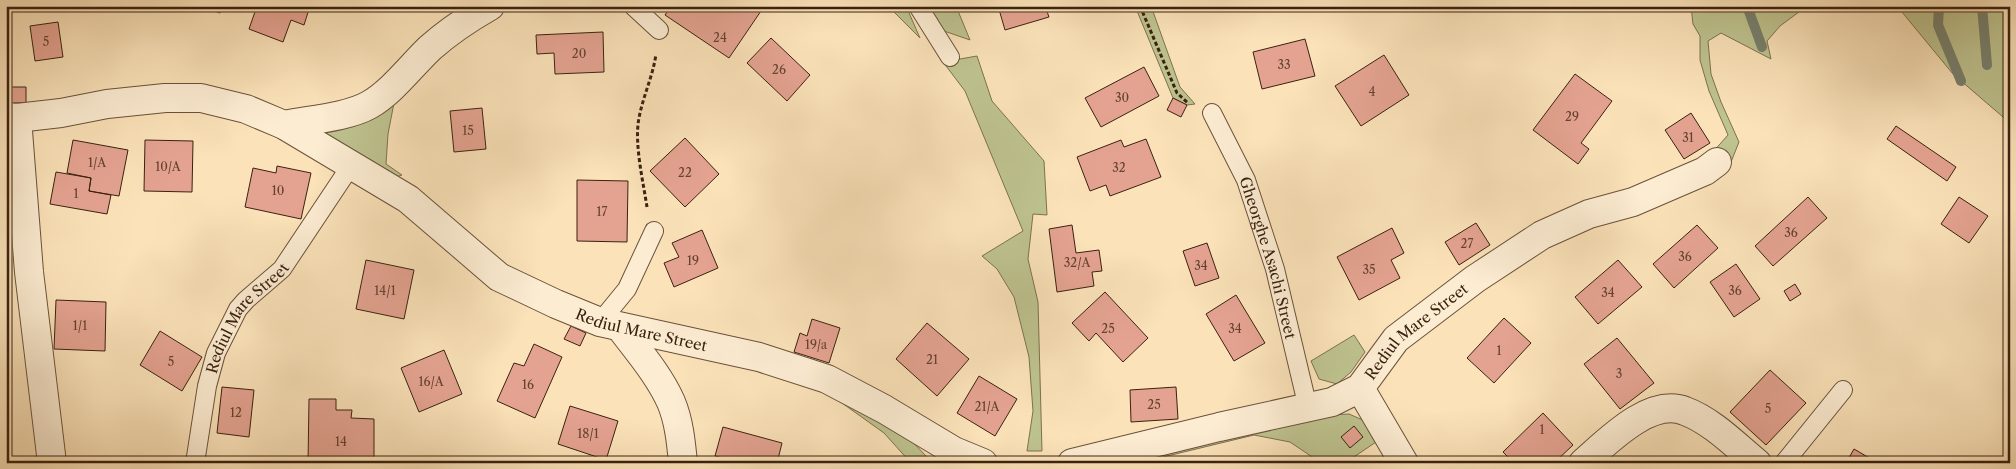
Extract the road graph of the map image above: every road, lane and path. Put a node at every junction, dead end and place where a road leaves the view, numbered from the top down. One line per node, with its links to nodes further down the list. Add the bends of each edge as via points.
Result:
1 (490, 6): 11 (street, via 432,47 369,105)
2 (633, 6): 5 (lane)
3 (918, 6): 6 (lane)
4 (1140, 6): 7 (path, via 1177,92 1193,109)
5 (660, 30): 14 (path, via 654,66 638,119 647,209)
6 (950, 57)
7 (1212, 113): 18 (lane, Gheorghe Asachi Street, via 1246,180 1275,269)
8 (2010, 117): 10 (path)
9 (12, 118): 11 (street, Rediul Mare Street, via 139,99 201,98 246,108); 20 (street)
10 (2005, 119)
11 (284, 125): 13 (street, Rediul Mare Street)
12 (1717, 162): 16 (street, Rediul Mare Street, via 1705,171 1633,202 1589,214 1542,235 1475,279 1396,338)
13 (352, 164): 15 (street, Rediul Mare Street, via 408,199 499,278); 21 (lane, Rediul Mare Street, via 282,269 238,309 216,354 207,386)
14 (654, 232): 15 (lane)
15 (610, 325): 19 (street, Rediul Mare Street, via 759,357 827,380 884,408); 22 (street, via 661,383 679,428)
16 (1360, 388): 18 (street, Rediul Mare Street, via 1332,402); 25 (street)
17 (1843, 390): 28 (lane)
18 (1308, 408): 24 (street, Rediul Mare Street)
19 (951, 457): 23 (street, Rediul Mare Street)
20 (52, 463)
21 (195, 463)
22 (684, 463)
23 (983, 463)
24 (1072, 463)
25 (1404, 463)
26 (1583, 463): 27 (street, via 1633,422 1654,410 1668,408 1684,410 1707,423)
27 (1757, 463)
28 (1784, 463)

